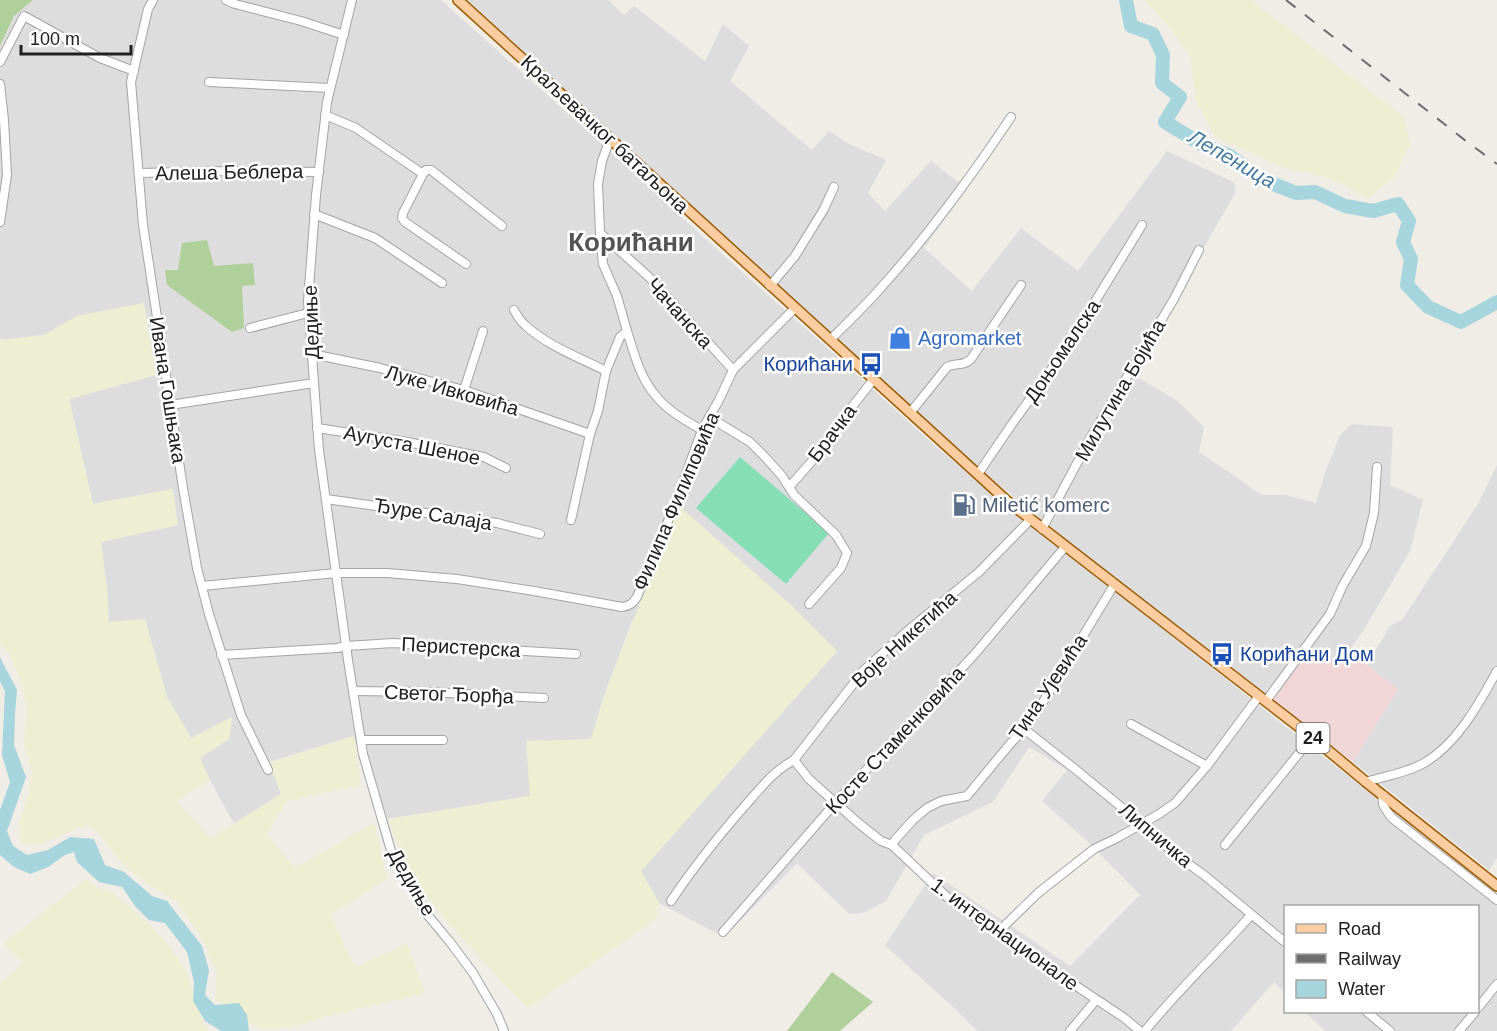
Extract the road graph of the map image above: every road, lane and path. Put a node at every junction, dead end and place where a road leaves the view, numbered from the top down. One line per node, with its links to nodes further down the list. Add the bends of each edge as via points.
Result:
1 (153, 0): 7 (street, Ивана Гошњака)
2 (226, 0): 5 (street)
3 (352, 0): 5 (street, Дедиње)
4 (458, 0): 13 (main road, Краљевачког батаљона / 24)
5 (344, 35): 10 (street, Дедиње)
6 (0, 62): 7 (street, via 24,16 100,58)
7 (134, 71): 15 (street, Ивана Гошњака, via 131,82)
8 (209, 82): 10 (street)
9 (0, 84): 19 (street, via 7,175)
10 (330, 88): 11 (street, Дедиње)
11 (325, 115): 14 (street, Дедиње); 16 (street, via 356,128)
12 (1011, 117): 34 (street, via 932,227)
13 (610, 139): 22 (street, via 598,184); 27 (main road, Краљевачког батаљона / 24)
14 (319, 172): 15 (street, Алеша Беблера); 18 (street, Дедиње)
15 (139, 173): 41 (street, Ивана Гошњака)
16 (423, 174): 21 (street, via 431,170); 24 (street, via 402,218)
17 (834, 187): 27 (street, via 795,256)
18 (314, 214): 25 (street, via 375,238); 30 (street, Дедиње)
19 (0, 222)
20 (1142, 225): 49 (street, Доњомалска, via 1066,349)
21 (502, 226)
22 (600, 233): 33 (street, via 603,264); 36 (street, Чачанска, via 650,278)
23 (1199, 250): 54 (street, Милутина Бојића)
24 (466, 264)
25 (442, 283)
26 (1021, 285): 42 (street, via 971,359 947,367)
27 (770, 286): 28 (main road, Краљевачког батаљона / 24)
28 (795, 308): 34 (main road, Краљевачког батаљона / 24); 36 (street, Филипа Филиповића)
29 (514, 310): 37 (street, via 523,324 538,335)
30 (308, 312): 31 (street); 35 (street, Дедиње)
31 (250, 328)
32 (483, 331): 40 (street)
33 (627, 331): 37 (street, via 620,337); 45 (street, via 636,361 656,397)
34 (830, 340): 38 (main road, Краљевачког батаљона / 24)
35 (312, 354): 39 (street, Дедиње); 40 (street, Луке Ивковића)
36 (733, 370): 43 (street, Филипа Филиповића)
37 (606, 371): 46 (street)
38 (873, 380): 42 (main road, Краљевачког батаљона / 24); 50 (street, Брачка)
39 (314, 383): 41 (street); 44 (street, Дедиње)
40 (464, 390): 46 (street, Луке Ивковића)
41 (170, 405): 59 (street, Ивана Гошњака)
42 (910, 413): 49 (main road, Краљевачког батаљона / 24)
43 (709, 417): 45 (street, Филипа Филиповића); 50 (street, via 750,442)
44 (317, 428): 48 (street, Аугуста Шеное, via 484,457); 51 (street, Дедиње)
45 (702, 430): 57 (street, Филипа Филиповића, via 637,597 628,607 457,579)
46 (590, 434): 52 (street)
47 (1377, 467): 67 (street, via 1374,513 1366,546 1330,614)
48 (506, 468)
49 (978, 474): 53 (main road, Краљевачког батаљона / 24)
50 (790, 486): 60 (street, via 836,535 847,553 841,568)
51 (326, 499): 55 (street, Ђуре Салаја, via 497,523); 57 (street, Дедиње)
52 (571, 520)
53 (1030, 520): 54 (main road, Краљевачког батаљона / 24); 73 (street, Воје Никетића, via 979,572 864,670)
54 (1042, 530): 56 (main road, Краљевачког батаљона / 24)
55 (540, 534)
56 (1065, 547): 58 (main road, Краљевачког батаљона / 24); 78 (street, Косте Стаменковића, via 974,655)
57 (336, 573): 59 (street); 61 (street, Дедиње)
58 (1114, 585): 67 (main road, Краљевачког батаљона / 24); 69 (street, Тина Ујевића)
59 (202, 586): 63 (street, Ивана Гошњака)
60 (809, 604)
61 (346, 646): 62 (street, Перистерска, via 393,643); 63 (street); 65 (street, Дедиње)
62 (576, 654)
63 (221, 655): 75 (street, Ивана Гошњака, via 241,715)
64 (1497, 671): 76 (street, via 1470,717 1438,752 1418,766)
65 (353, 691): 66 (street, Светог Ђорђа); 71 (street, Дедиње)
66 (544, 698)
67 (1262, 699): 70 (main road, Краљевачког батаљона / 24); 74 (street)
68 (1131, 724): 74 (street)
69 (1024, 729): 79 (street, Липничка); 80 (street, Тина Ујевића, via 967,796 927,808)
70 (1311, 737): 76 (main road, Краљевачког батаљона / 24); 81 (street)
71 (361, 740): 72 (street); 94 (street, Дедиње, via 392,854 425,912 472,973)
72 (443, 740)
73 (794, 760): 78 (street, 1. интернационале); 84 (street, Воје Никетића, via 769,778 694,866)
74 (1207, 766): 79 (street, via 1175,803)
75 (268, 770)
76 (1366, 782): 77 (main road, Краљевачког батаљона / 24)
77 (1383, 795): 82 (main road, Краљевачког батаљона / 24); 83 (street, via 1383,807 1392,818)
78 (836, 802): 80 (street, 1. интернационале, via 881,841); 87 (street, Косте Стаменковића)
79 (1142, 824): 85 (street, Липничка); 86 (street, via 1094,849 1038,893)
80 (892, 845): 86 (street, 1. интернационале, via 947,897)
81 (1225, 845)
82 (1497, 886)
83 (1497, 900)
84 (671, 901)
85 (1251, 915): 88 (street, Липничка); 96 (street)
86 (999, 931): 90 (street, 1. интернационале)
87 (723, 932)
88 (1284, 941)
89 (1497, 984): 91 (street)
90 (1096, 999): 95 (street); 96 (street, 1. интернационале)
91 (1479, 1006)
92 (1369, 1013): 97 (street)
93 (1474, 1013): 98 (street)
94 (504, 1031)
95 (1070, 1031)
96 (1142, 1031)
97 (1389, 1031)
98 (1459, 1031)

